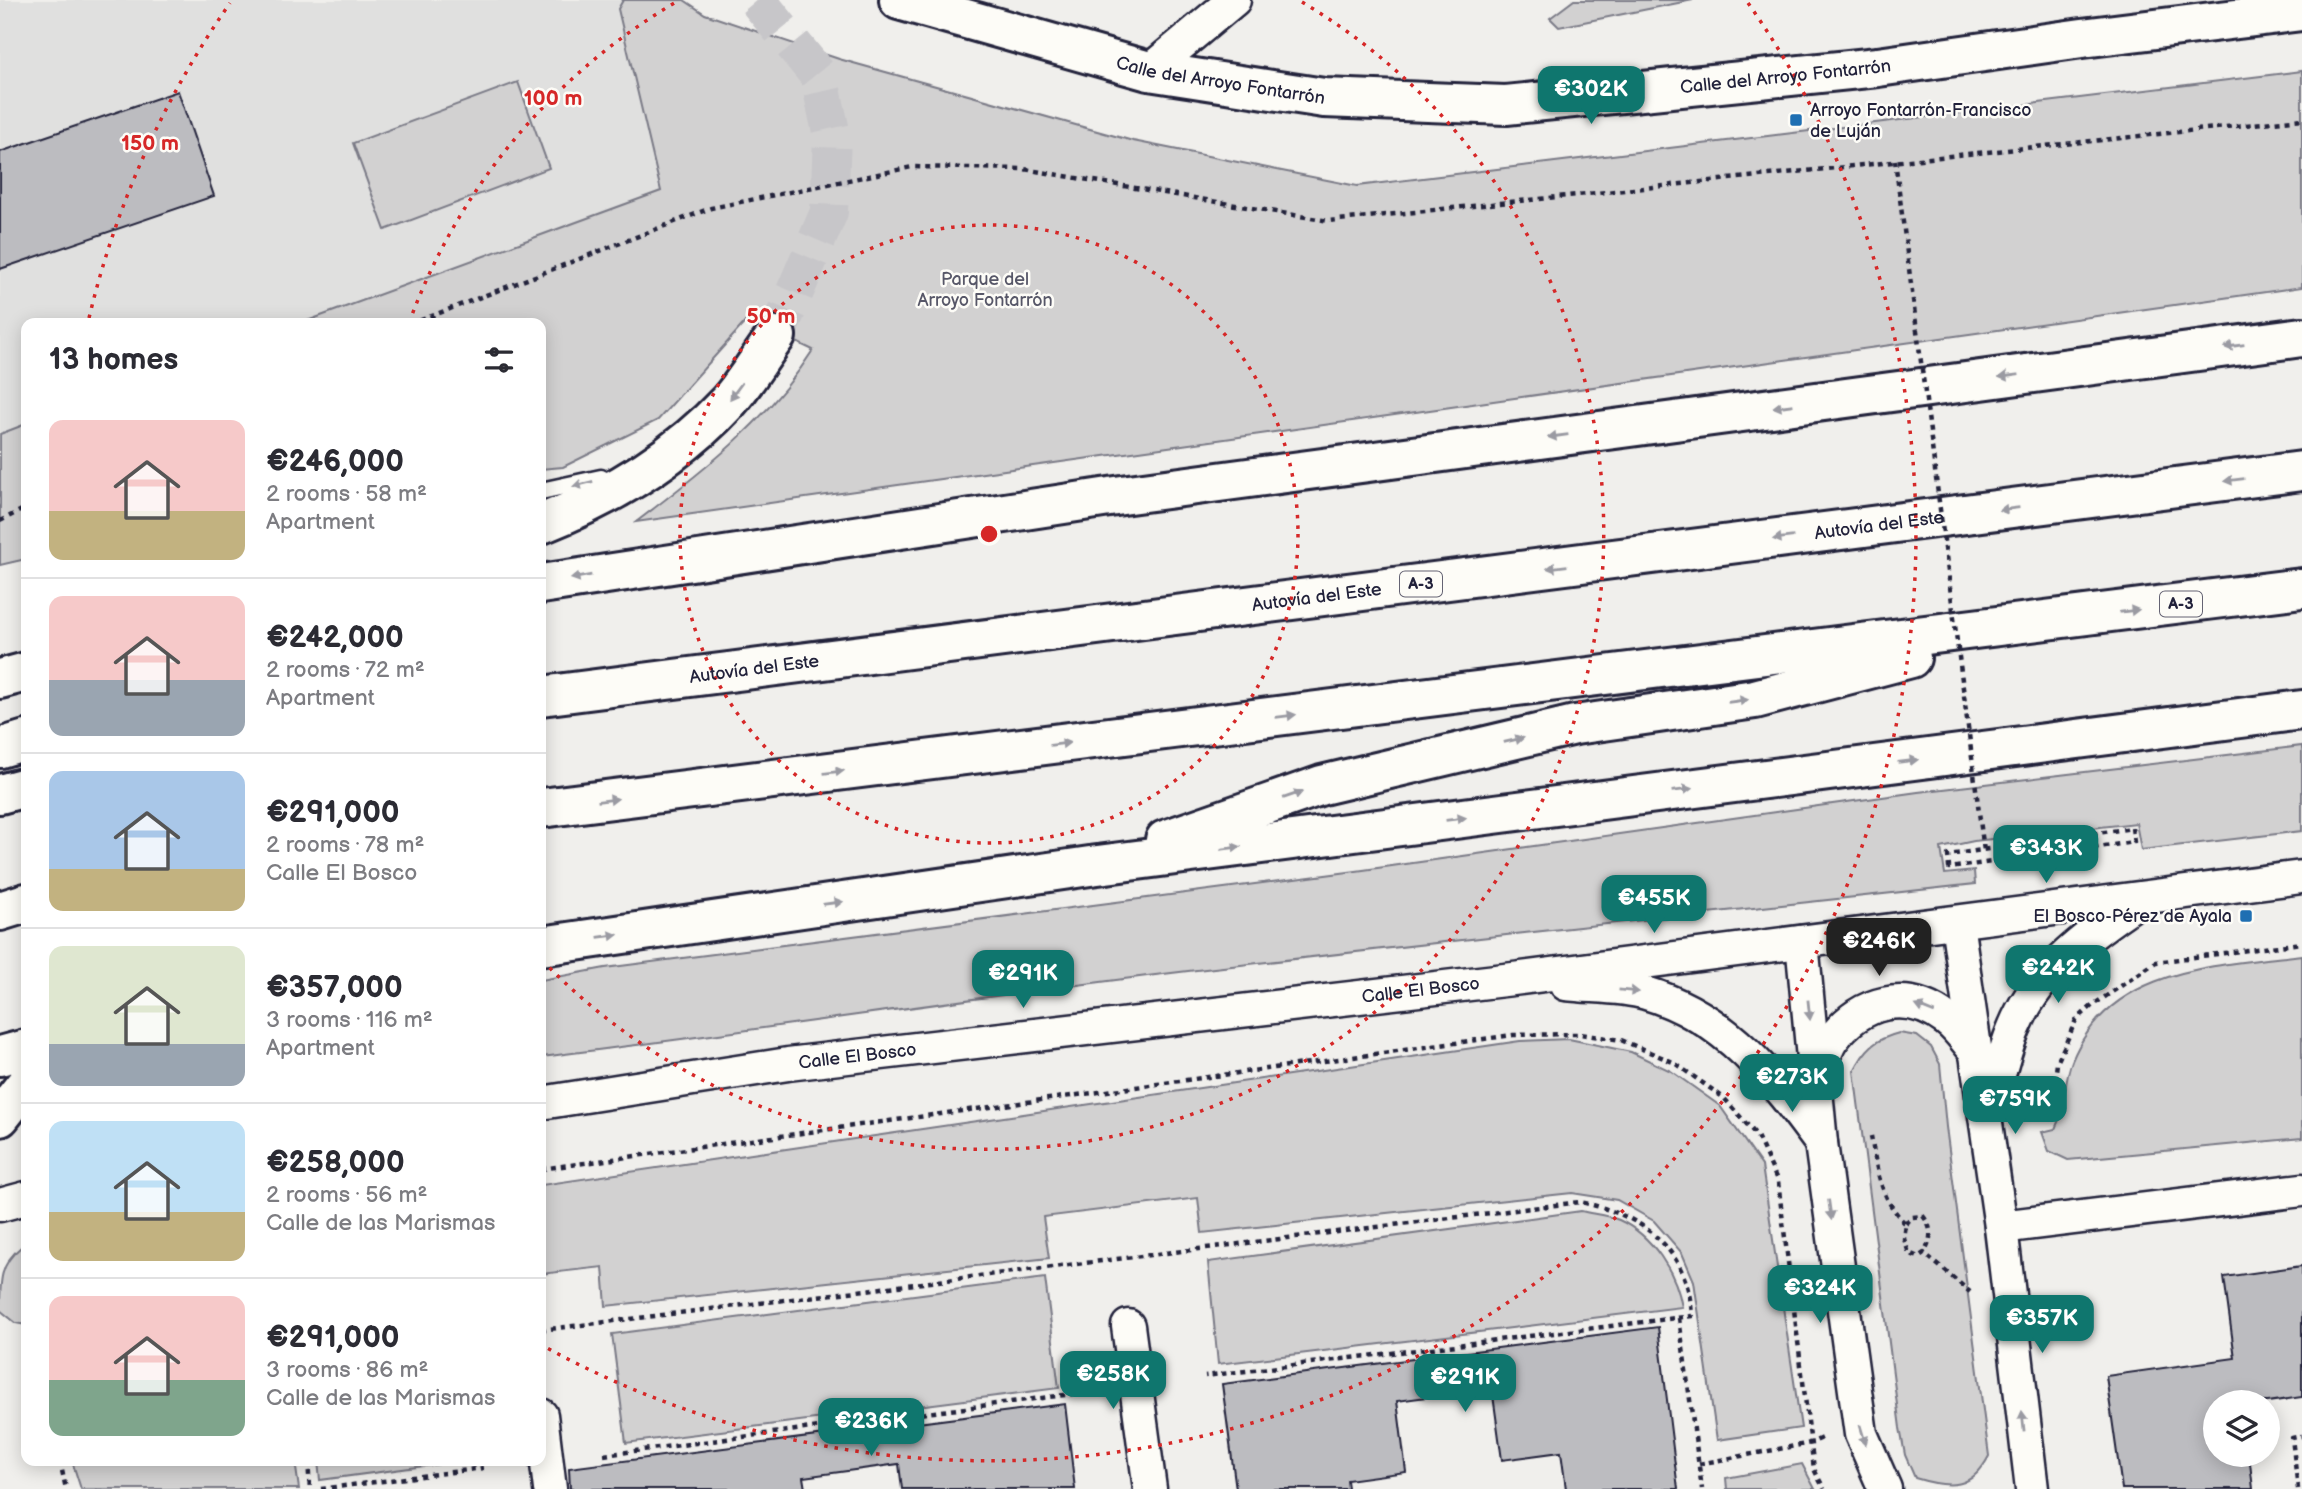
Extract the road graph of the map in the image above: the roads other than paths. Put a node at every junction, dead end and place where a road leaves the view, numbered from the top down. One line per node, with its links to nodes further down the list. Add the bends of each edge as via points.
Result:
1 (899, 0): 4 (main road, Calle del Arroyo Fontarrón)
2 (1234, 0): 4 (street)
3 (2302, 11): 4 (main road, Calle del Arroyo Fontarrón, via 1878,68 1506,105 1324,98)
4 (1149, 71)
5 (776, 336): 7 (main road, one-way to 7, via 730,400)
6 (2302, 337): 11 (main road, one-way to 11, via 1129,494)
7 (671, 456): 9 (lane, one-way to 9, via 581,485); 10 (main road, via 592,504)
8 (2302, 471): 16 (main road, Autovía del Este / A-3, one-way to 16)
9 (546, 490)
10 (546, 522)
11 (546, 583)
12 (2302, 588): 13 (main road, A-3, one-way to 12)
13 (2061, 620): 22 (main road, A-3, one-way to 13); 23 (main road, one-way to 13, via 1322,785 1574,725 1755,699)
14 (21, 673): 15 (main road)
15 (0, 679)
16 (546, 695)
17 (2302, 710): 23 (main road, one-way to 17)
18 (21, 741): 19 (main road)
19 (0, 747)
20 (21, 788): 21 (main road)
21 (0, 794)
22 (546, 807)
23 (1090, 866): 30 (main road, one-way to 23)
24 (2302, 877): 25 (street, Calle El Bosco)
25 (2141, 898): 28 (street, Calle El Bosco); 39 (street, via 2088,935 2031,996 2014,1028)
26 (21, 905): 27 (main road)
27 (0, 911)
28 (1957, 923): 29 (street, Calle El Bosco); 33 (street)
29 (1802, 942): 31 (street, Calle El Bosco); 35 (street, one-way to 35)
30 (546, 945)
31 (1513, 979): 37 (street, Calle El Bosco, via 788,1064); 40 (street, one-way to 40, via 1644,992 1689,1010 1758,1061)
32 (21, 1050): 34 (main road)
33 (1976, 1052): 35 (street, one-way to 35, via 1947,1020 1922,1007 1878,1004 1854,1015 1830,1042); 39 (street)
34 (0, 1056)
35 (1816, 1080): 40 (street)
36 (21, 1090): 38 (main road)
37 (546, 1102)
38 (0, 1117)
39 (1987, 1119): 44 (street)
40 (1821, 1143): 50 (street, one-way to 50, via 1861,1434)
41 (2302, 1190): 44 (street)
42 (21, 1199): 43 (street)
43 (0, 1205)
44 (2001, 1227): 47 (street, one-way to 44)
45 (1128, 1326): 49 (street)
46 (546, 1456): 48 (street)
47 (2027, 1457): 51 (street); 52 (street)
48 (550, 1489)
49 (1150, 1489)
50 (1885, 1489)
51 (2008, 1489)
52 (2032, 1489)

